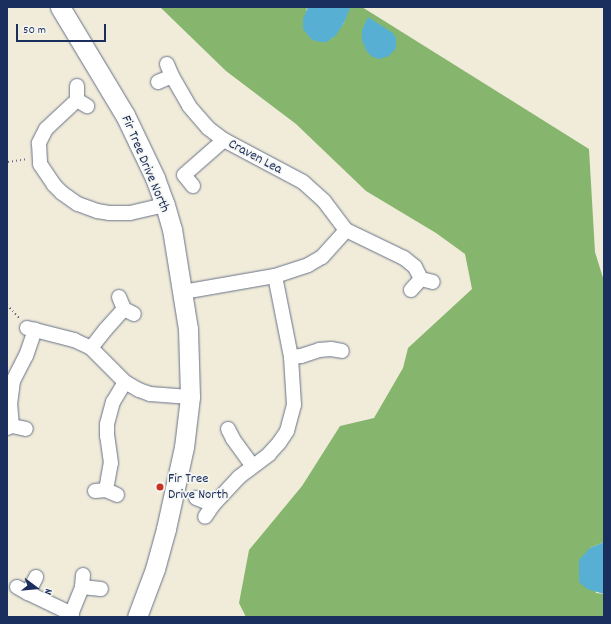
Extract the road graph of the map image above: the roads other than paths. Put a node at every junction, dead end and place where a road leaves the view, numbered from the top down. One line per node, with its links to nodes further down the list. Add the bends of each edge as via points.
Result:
1 (60, 7): 6 (street, Fir Tree Drive North, via 125,115)
2 (158, 82): 4 (street, Craven Lea, via 170,70 198,117)
3 (80, 98): 6 (street, via 46,129 39,143 43,170 54,185 70,199 88,208 119,213)
4 (224, 140): 5 (street, via 184,176); 7 (street, Craven Lea, via 303,182 324,201)
5 (193, 186)
6 (165, 205): 10 (street, Fir Tree Drive North)
7 (346, 230): 8 (street, via 322,257 308,265); 9 (street, Craven Lea, via 404,258 415,267 427,280)
8 (275, 276): 10 (street); 14 (street)
9 (412, 290)
10 (183, 292): 16 (street, Fir Tree Drive North, via 188,329)
11 (126, 307): 12 (street)
12 (91, 348): 15 (street); 18 (street, via 74,340 31,329 26,356 13,381)
13 (345, 351): 14 (street, via 319,350)
14 (290, 357): 20 (street, via 294,391 292,417 279,443 269,454)
15 (125, 382): 16 (street, via 150,394); 21 (street, via 113,402 107,424 106,436 111,463)
16 (190, 396): 28 (street, Fir Tree Drive North, via 184,447 166,529 155,569)
17 (227, 424): 20 (street, via 233,439)
18 (10, 427): 19 (street)
19 (26, 429)
20 (252, 465): 23 (street)
21 (106, 492)
22 (196, 498): 23 (street)
23 (213, 505): 24 (street)
24 (204, 517)
25 (36, 577): 27 (street, via 22,590)
26 (101, 589): 27 (street, via 82,581)
27 (71, 615)
28 (137, 617)

